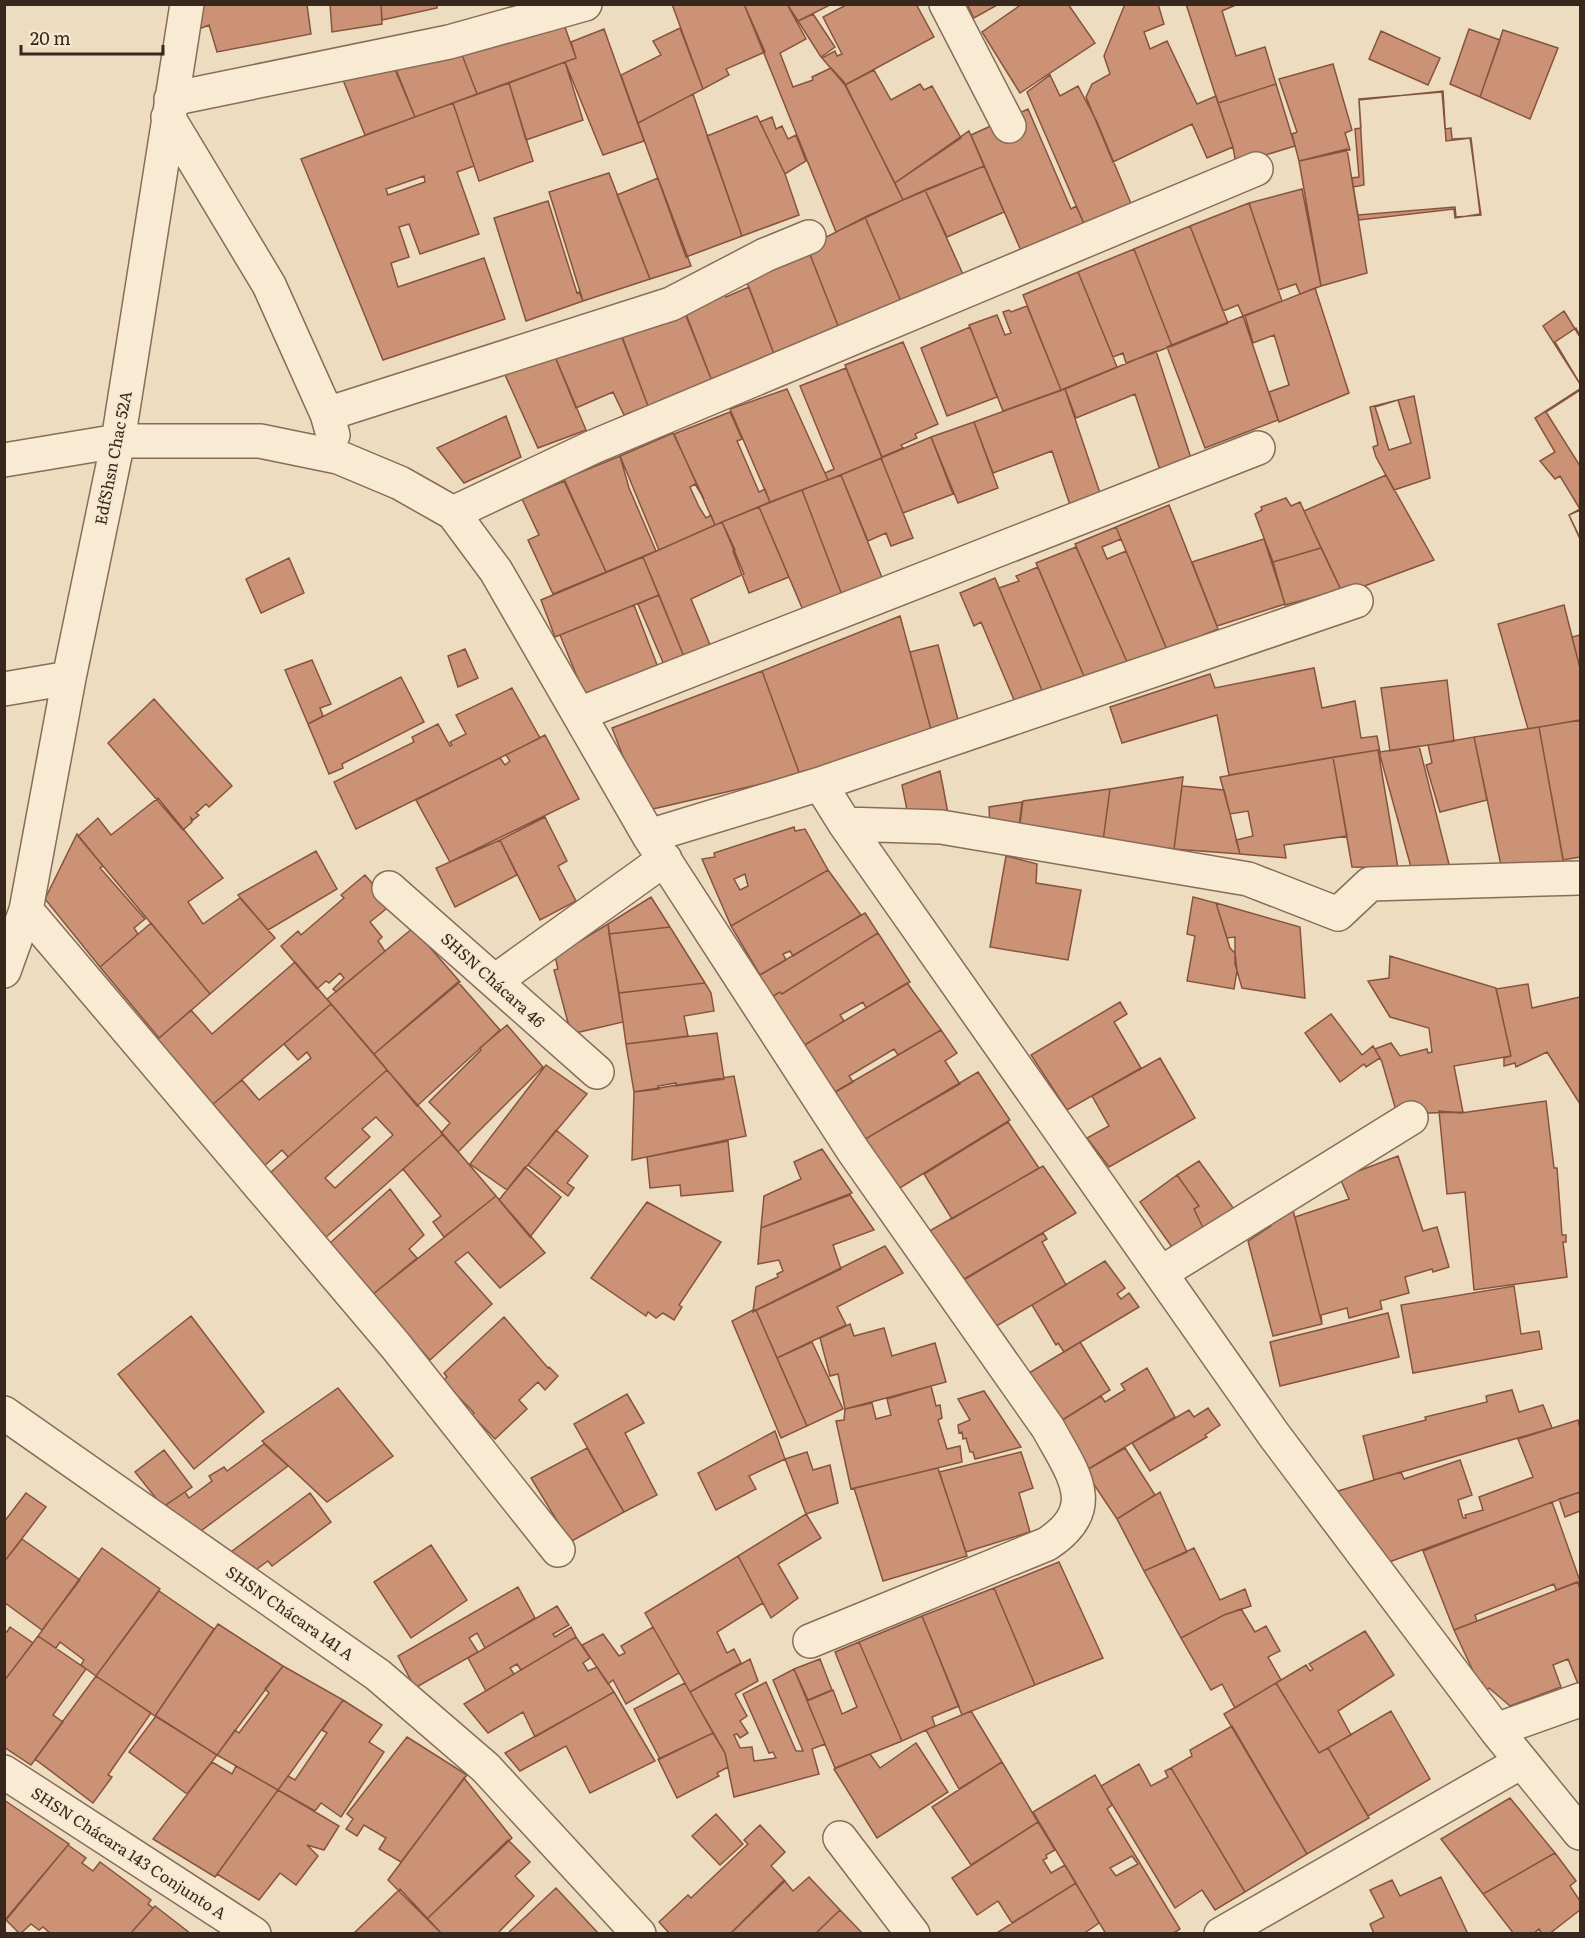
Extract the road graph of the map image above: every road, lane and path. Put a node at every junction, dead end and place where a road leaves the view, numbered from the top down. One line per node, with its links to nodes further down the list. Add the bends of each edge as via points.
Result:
1 (188, 4): 4 (street, EdfShsn Chac 52A)
2 (585, 4): 4 (street, via 449,42)
3 (946, 4): 5 (street)
4 (170, 108): 8 (street, via 269,285); 9 (street, EdfShsn Chac 52A)
5 (1009, 126)
6 (1256, 170): 13 (street, via 593,447)
7 (809, 237): 8 (street, via 765,255 671,304)
8 (327, 414): 11 (street)
9 (118, 441): 11 (street, via 260,441); 12 (street); 15 (street, EdfShsn Chac 52A)
10 (1258, 448): 17 (street)
11 (338, 457): 13 (street, via 400,483)
12 (4, 460)
13 (453, 513): 17 (street, via 496,571)
14 (1356, 602): 18 (street)
15 (69, 678): 16 (street); 23 (street, EdfShsn Chac 52A)
16 (4, 689)
17 (579, 714): 20 (street)
18 (820, 784): 19 (street); 20 (street)
19 (845, 824): 21 (street, via 941,827 1248,879 1338,914 1370,884); 28 (street)
20 (657, 847): 25 (street); 31 (street, via 854,1152 1048,1428 1073,1475 1078,1495 1077,1516 1047,1544)
21 (1581, 878)
22 (389, 888): 25 (street, SHSN Chácara 46)
23 (26, 910): 24 (street, EdfShsn Chac 52A); 30 (street, via 395,1345)
24 (4, 971)
25 (495, 981): 26 (street, SHSN Chácara 46)
26 (597, 1072)
27 (1411, 1118): 28 (street)
28 (1161, 1273): 33 (street, via 1274,1435)
29 (4, 1413): 39 (street, SHSN Chácara 141 A, via 378,1675 486,1768)
30 (558, 1550)
31 (810, 1641)
32 (1581, 1700): 33 (street)
33 (1496, 1730): 34 (street)
34 (1521, 1762): 36 (street); 41 (street)
35 (4, 1772): 38 (street, SHSN Chácara 143 Conjunto A)
36 (1581, 1833)
37 (840, 1838): 40 (street)
38 (254, 1934)
39 (639, 1934)
40 (913, 1934)
41 (1221, 1934)

